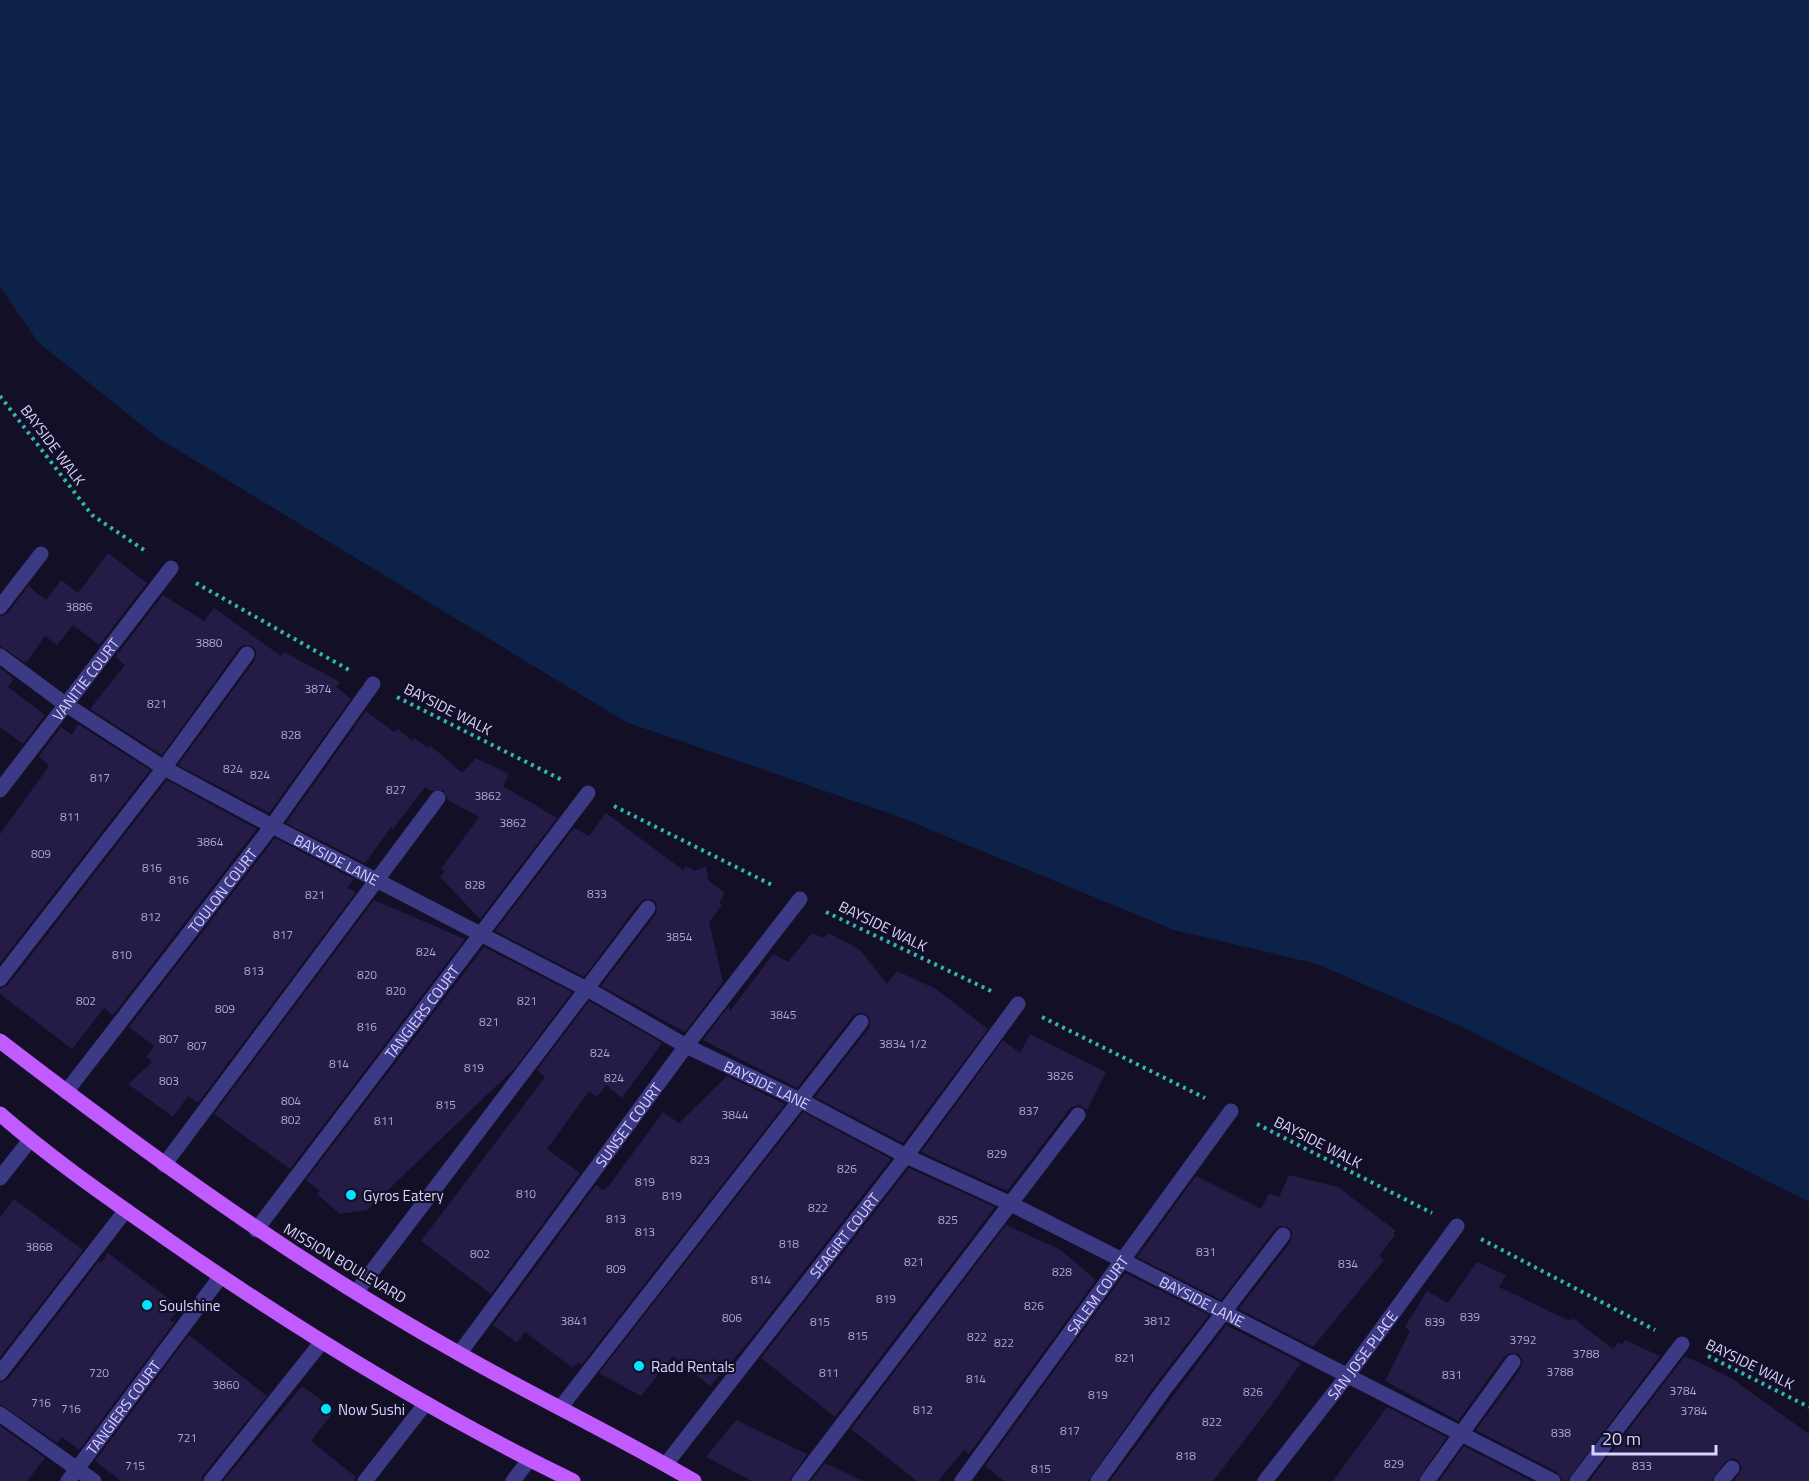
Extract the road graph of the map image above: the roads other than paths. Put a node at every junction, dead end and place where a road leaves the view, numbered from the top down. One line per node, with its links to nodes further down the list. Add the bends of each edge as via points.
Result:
1 (41, 554): 3 (street)
2 (171, 568): 7 (street, VANITIE COURT)
3 (0, 607)
4 (247, 654): 8 (street)
5 (0, 656): 7 (street, BAYSIDE LANE)
6 (373, 684): 12 (street, TOULON COURT)
7 (65, 704): 8 (street, BAYSIDE LANE); 9 (street, VANITIE COURT)
8 (164, 768): 12 (street, BAYSIDE LANE); 17 (street)
9 (0, 790)
10 (588, 793): 16 (street, TANGIERS COURT)
11 (438, 798): 13 (street)
12 (272, 826): 13 (street, BAYSIDE LANE); 23 (street, TOULON COURT)
13 (376, 880): 16 (street, BAYSIDE LANE); 30 (street)
14 (800, 899): 22 (street, SUNSET COURT)
15 (648, 908): 18 (street)
16 (481, 934): 18 (street, BAYSIDE LANE); 35 (street, TANGIERS COURT)
17 (0, 979)
18 (587, 989): 22 (street, BAYSIDE LANE); 39 (street)
19 (1018, 1004): 29 (street, SEAGIRT COURT)
20 (861, 1022): 24 (street)
21 (0, 1041): 23 (main road, MISSION BOULEVARD)
22 (686, 1046): 24 (street, BAYSIDE LANE); 43 (street, SUNSET COURT)
23 (66, 1092): 30 (main road, MISSION BOULEVARD)
24 (802, 1101): 29 (street, BAYSIDE LANE); 48 (street)
25 (1231, 1111): 37 (street, SALEM COURT)
26 (0, 1114): 28 (main road)
27 (1078, 1115): 32 (street)
28 (30, 1140): 31 (street); 33 (main road)
29 (906, 1156): 32 (street, BAYSIDE LANE); 52 (street, SEAGIRT COURT)
30 (164, 1165): 35 (main road, MISSION BOULEVARD)
31 (0, 1178)
32 (1011, 1204): 37 (street, BAYSIDE LANE); 62 (street)
33 (126, 1210): 38 (main road); 45 (street)
34 (1457, 1226): 46 (street, SAN JOSE PLACE)
35 (256, 1230): 39 (main road, MISSION BOULEVARD)
36 (1283, 1235): 40 (street)
37 (1122, 1260): 40 (street, BAYSIDE LANE); 63 (street, SALEM COURT)
38 (221, 1276): 41 (main road); 53 (street, TANGIERS COURT)
39 (357, 1291): 43 (main road, MISSION BOULEVARD)
40 (1222, 1312): 46 (street, BAYSIDE LANE); 64 (street)
41 (321, 1343): 47 (main road); 57 (street)
42 (1683, 1344): 68 (street)
43 (459, 1354): 48 (main road, MISSION BOULEVARD)
44 (1513, 1362): 50 (street)
45 (0, 1373)
46 (1347, 1376): 50 (street, BAYSIDE LANE); 65 (street, SAN JOSE PLACE)
47 (426, 1403): 51 (main road); 58 (street)
48 (560, 1408): 52 (main road, MISSION BOULEVARD)
49 (0, 1414): 53 (street)
50 (1461, 1434): 66 (street); 67 (street, BAYSIDE LANE)
51 (529, 1460): 59 (street); 60 (main road)
52 (666, 1464): 61 (main road, MISSION BOULEVARD)
53 (78, 1468): 55 (street, TANGIERS COURT); 56 (street)
54 (1732, 1468): 69 (street)
55 (68, 1481)
56 (94, 1481)
57 (211, 1481)
58 (365, 1481)
59 (513, 1481)
60 (573, 1481)
61 (694, 1481)
62 (799, 1481)
63 (962, 1481)
64 (1098, 1481)
65 (1265, 1481)
66 (1427, 1481)
67 (1553, 1481)
68 (1577, 1481)
69 (1721, 1481)

